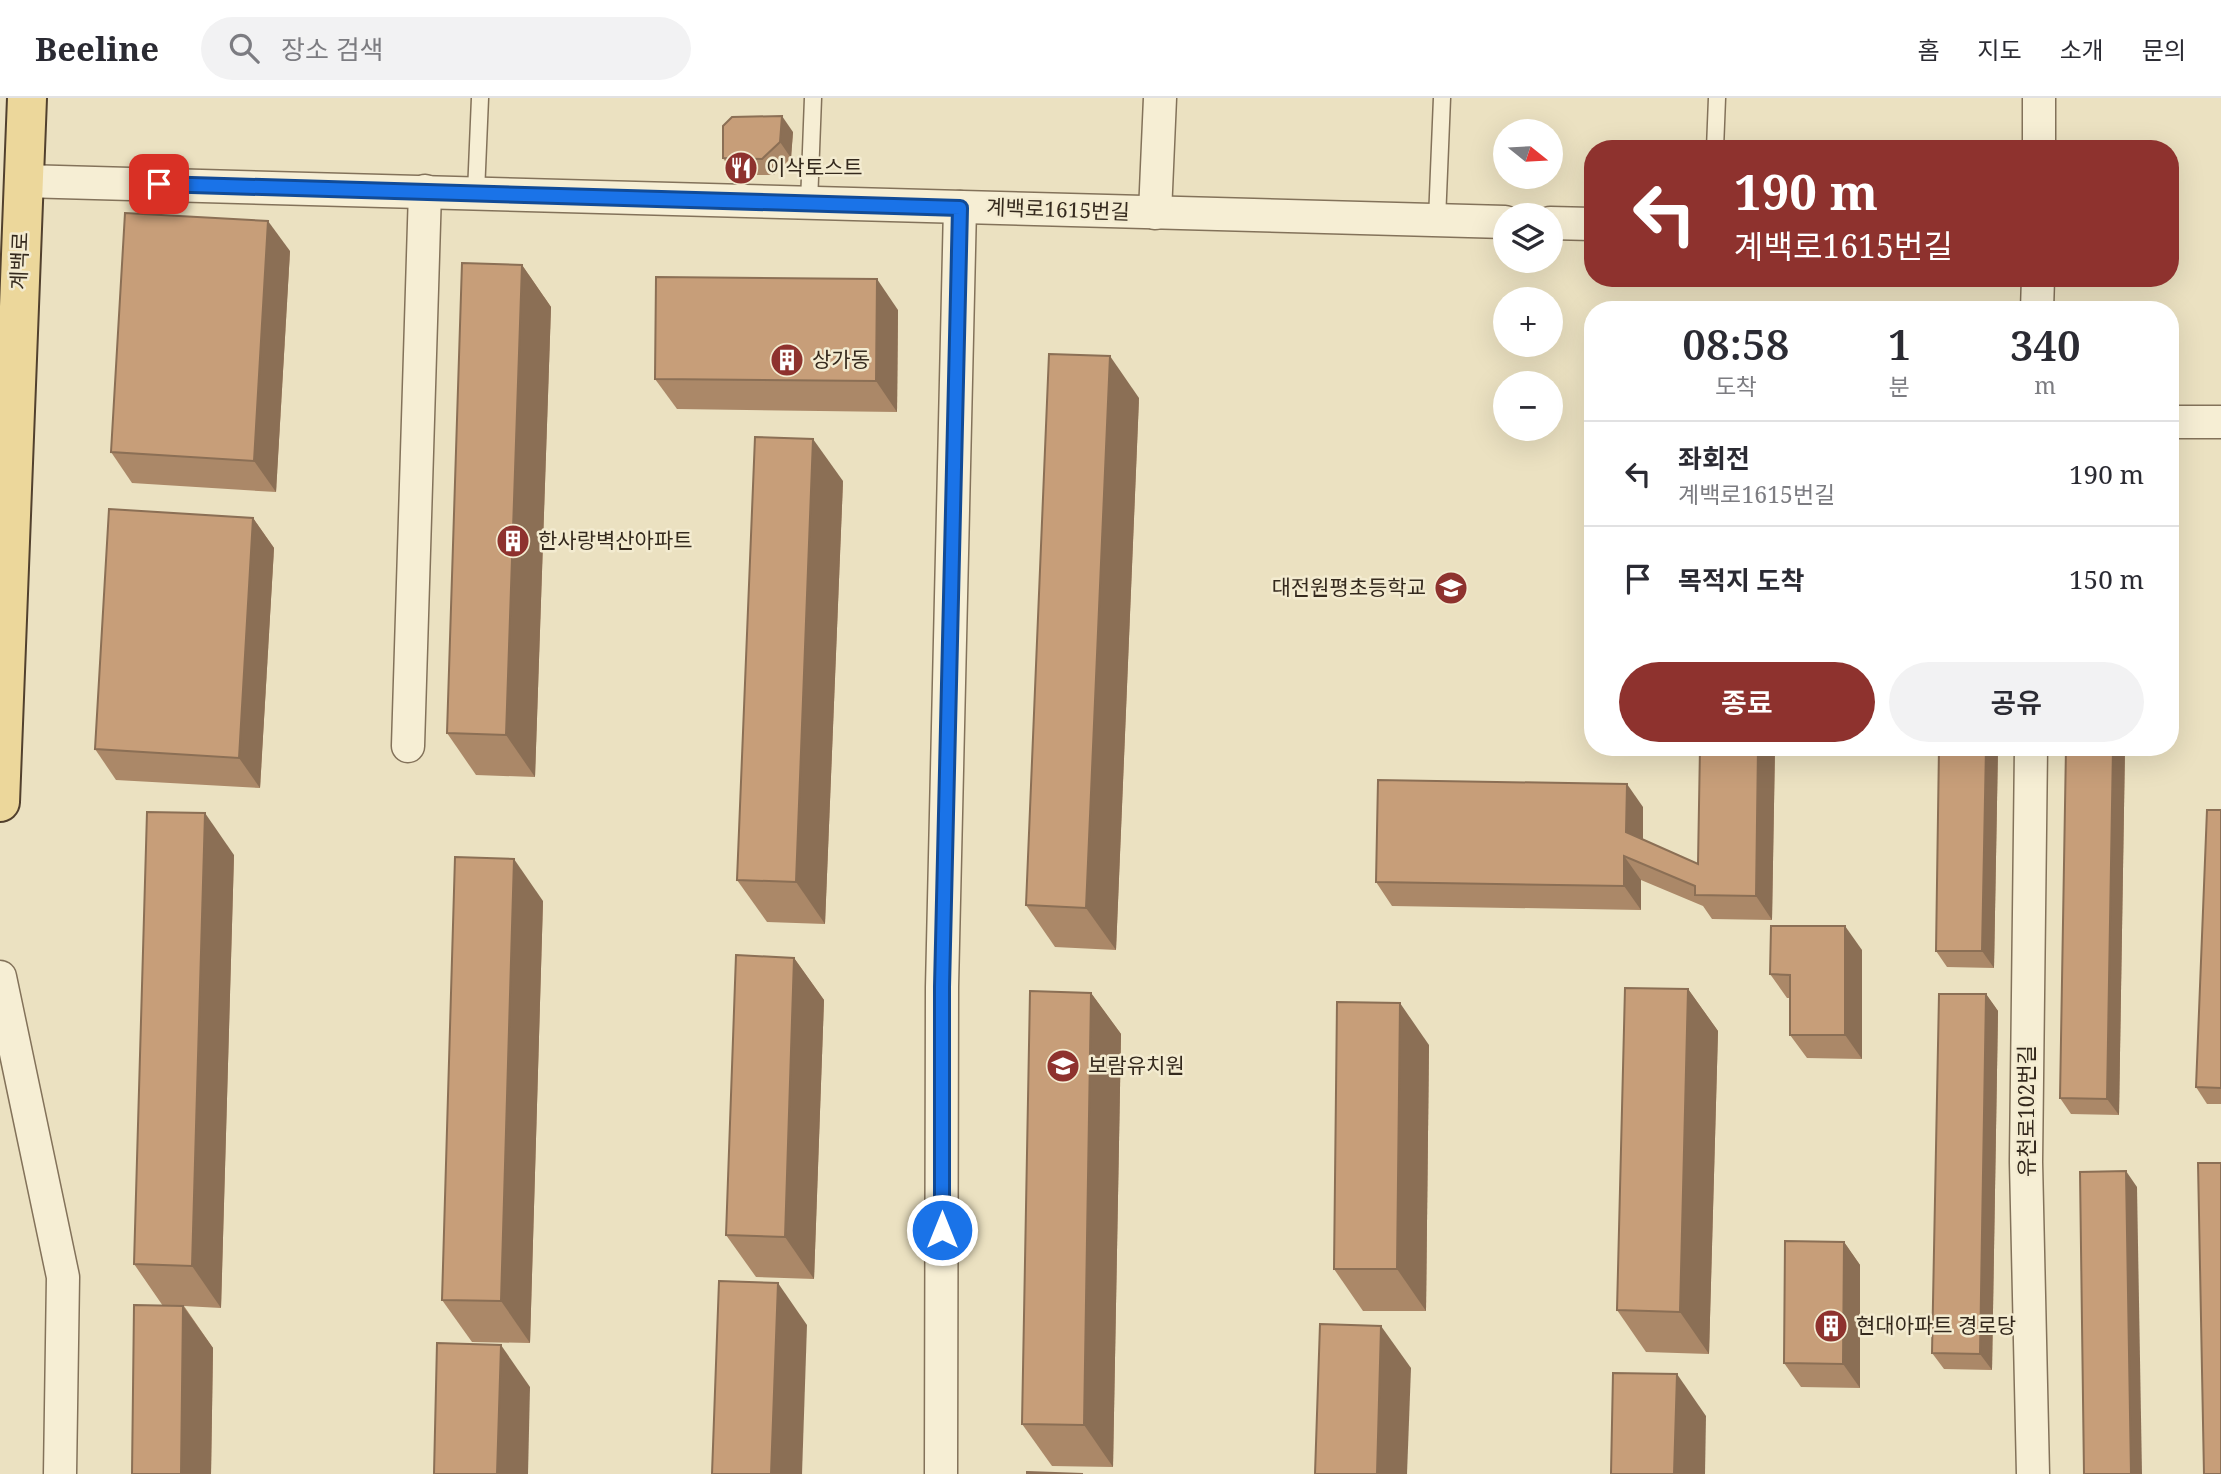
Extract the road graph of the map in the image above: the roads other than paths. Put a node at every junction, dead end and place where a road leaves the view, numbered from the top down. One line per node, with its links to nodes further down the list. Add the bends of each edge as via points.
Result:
1 (27, 98): 10 (main road, 계백로)
2 (480, 98): 12 (lane)
3 (813, 98): 13 (lane)
4 (1160, 98): 15 (street)
5 (1443, 98): 16 (lane)
6 (1717, 98): 8 (lane)
7 (2039, 98): 9 (street)
8 (1715, 140)
9 (2039, 140)
10 (23, 181): 11 (street, 계백로1615번길); 20 (main road, 계백로)
11 (425, 191): 12 (street, 계백로1615번길); 23 (street)
12 (476, 193): 13 (street, 계백로1615번길)
13 (810, 203): 14 (street, 계백로1615번길)
14 (960, 208): 15 (street, 계백로1615번길); 28 (street, via 942,987)
15 (1155, 213): 16 (street, 계백로1615번길)
16 (1437, 220): 17 (street, 계백로1615번길)
17 (1493, 222)
18 (1563, 223): 19 (street)
19 (1584, 224)
20 (10, 282): 25 (main road, 계백로)
21 (2179, 422): 22 (street)
22 (2221, 422)
23 (408, 746)
24 (2031, 756): 29 (street, 유천로102번길, via 2026,1162)
25 (0, 802)
26 (0, 977): 27 (street, via 63,1277)
27 (60, 1474)
28 (941, 1474)
29 (2034, 1474)

